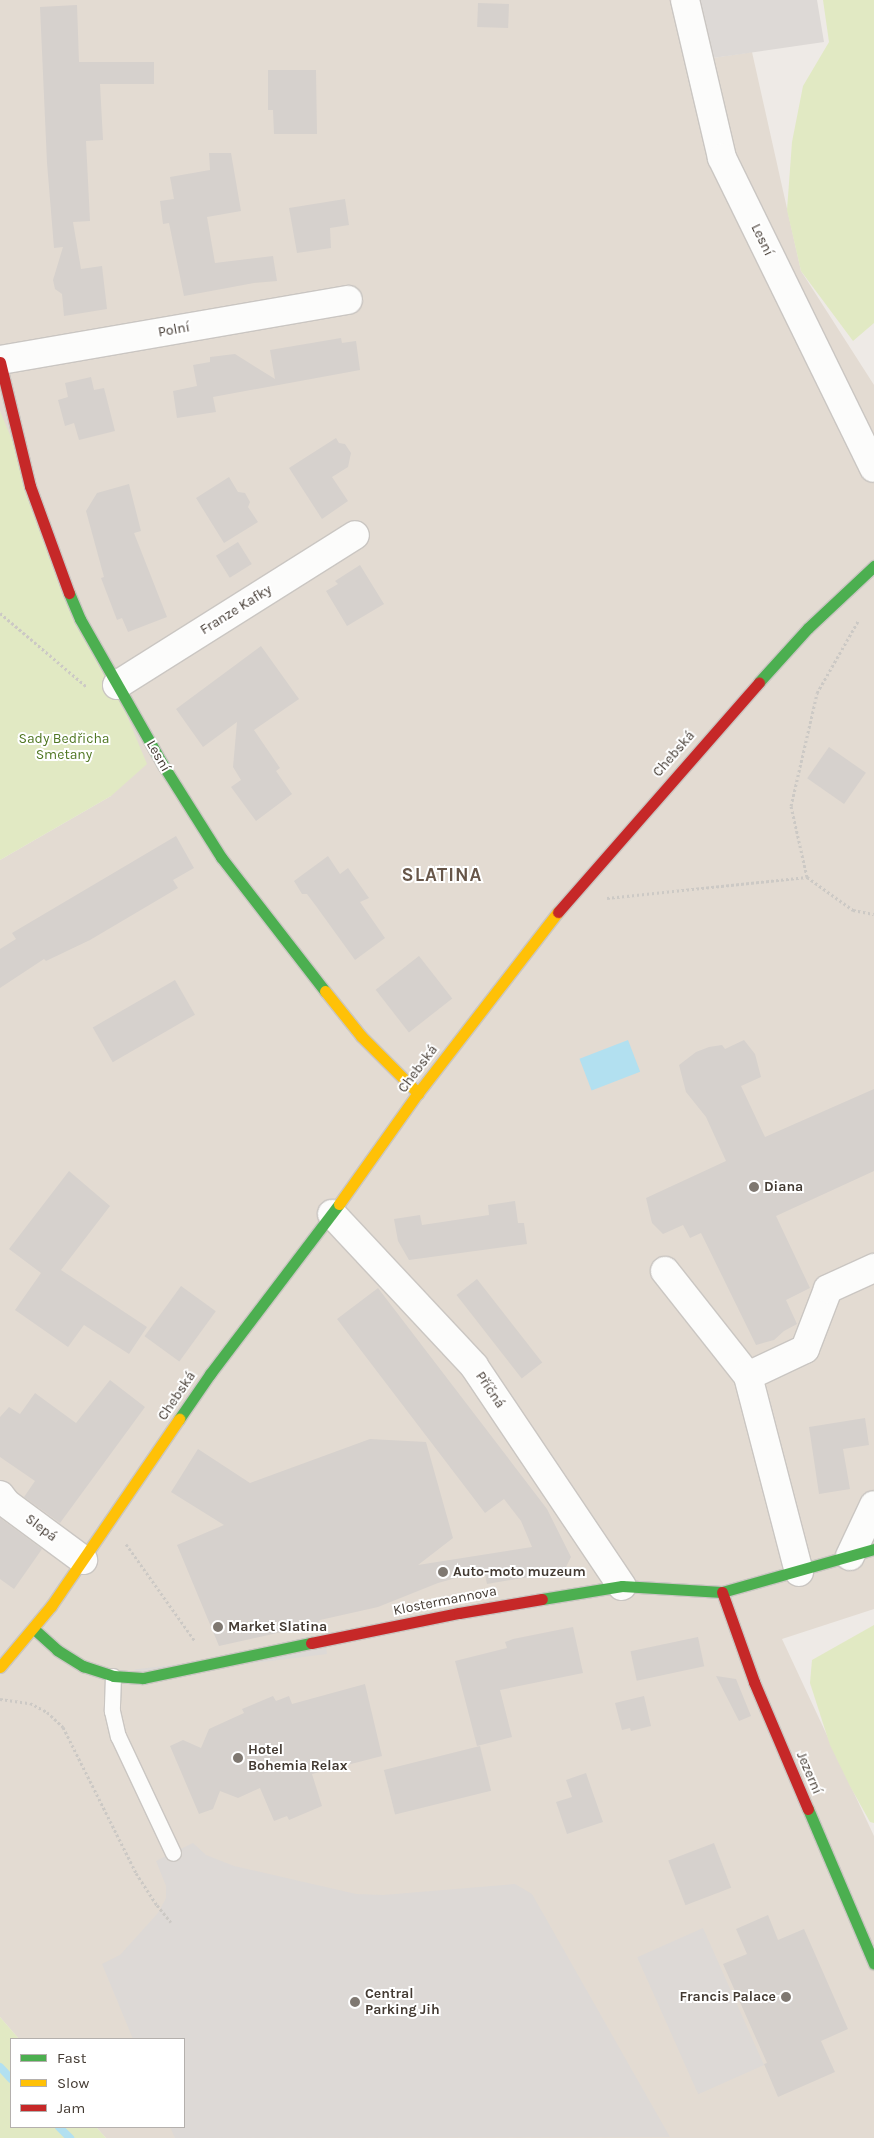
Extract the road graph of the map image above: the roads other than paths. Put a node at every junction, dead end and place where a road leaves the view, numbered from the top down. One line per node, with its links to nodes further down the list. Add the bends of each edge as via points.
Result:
1 (685, 0): 4 (street, Lesní, via 722,158)
2 (348, 300): 3 (street, Polní)
3 (0, 361): 7 (street, Lesní, via 30,486 56,562 80,618)
4 (874, 468)
5 (355, 535): 7 (street, Franze Kafky)
6 (874, 566): 8 (street, Chebská, via 808,628 565,903)
7 (117, 685): 8 (street, Lesní, via 163,766 221,857 361,1036)
8 (418, 1093): 9 (street, Chebská)
9 (332, 1214): 16 (street, Chebská, via 210,1374); 18 (street, Příčná, via 474,1366)
10 (874, 1268): 12 (street, via 828,1289 805,1349)
11 (665, 1271): 12 (street)
12 (748, 1376): 17 (street)
13 (0, 1495): 16 (street, Slepá)
14 (874, 1505): 15 (street)
15 (862, 1552): 17 (street, Klostermannova)
16 (83, 1560): 20 (street, Chebská)
17 (799, 1572): 19 (street, Klostermannova)
18 (622, 1586): 19 (street, Klostermannova); 22 (street, Klostermannova, via 459,1613 144,1678)
19 (722, 1592): 24 (street, Jezerní, via 754,1682)
20 (34, 1629): 21 (street, Chebská); 22 (street, Klostermannova, via 57,1650 83,1666)
21 (0, 1667)
22 (113, 1676): 23 (lane, via 112,1711 118,1736)
23 (173, 1853)
24 (874, 1964)

